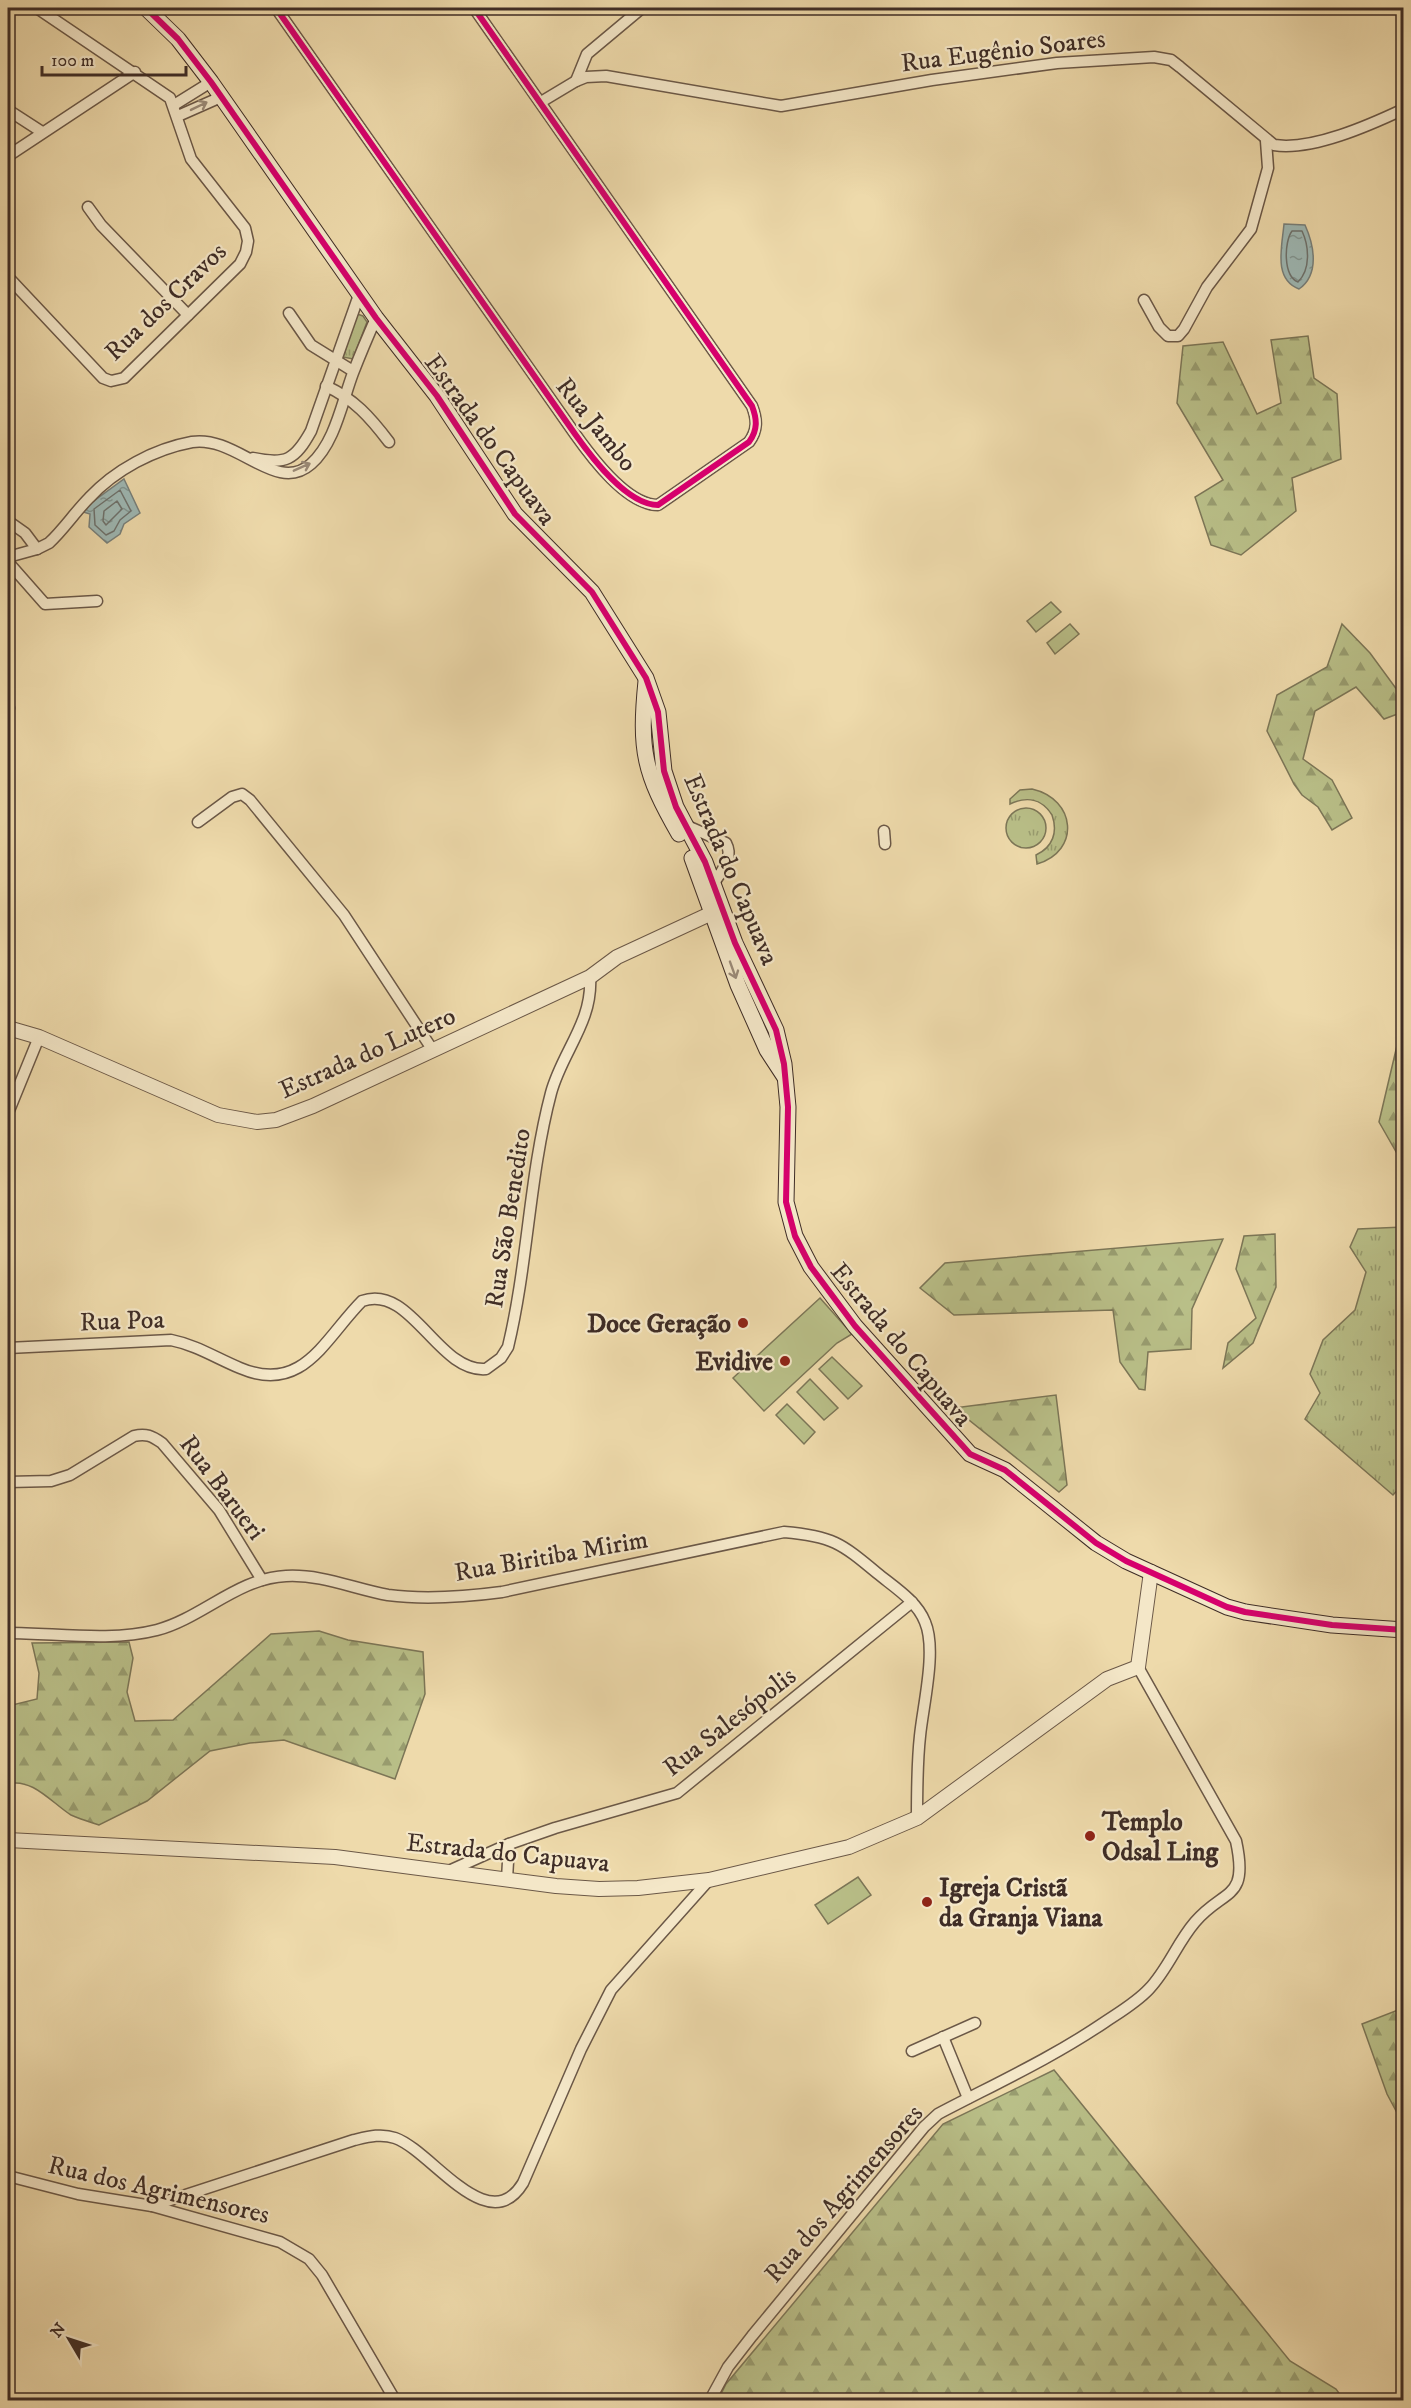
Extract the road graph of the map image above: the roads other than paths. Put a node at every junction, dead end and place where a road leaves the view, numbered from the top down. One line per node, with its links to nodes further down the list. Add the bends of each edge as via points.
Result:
1 (37, 8): 6 (street, Rua dos Cravos)
2 (146, 8): 8 (main road, Estrada do Capuava, via 178,39)
3 (276, 8): 10 (street, Rua Jambo, via 581,443 640,502 658,505 749,442 755,435 756,416)
4 (474, 8): 10 (street, Rua Jambo)
5 (642, 8): 7 (street, via 587,54)
6 (135, 72): 11 (street, Rua dos Cravos, via 164,92); 15 (street)
7 (576, 81): 10 (street); 16 (street, Rua Eugênio Soares, via 606,76 781,106 1057,63 1154,57 1171,60)
8 (211, 82): 9 (main road, Estrada do Capuava); 11 (street)
9 (221, 97): 14 (street, one-way to 9); 20 (main road, Estrada do Capuava)
10 (541, 102)
11 (174, 105): 14 (street, Rua dos Cravos)
12 (1404, 109): 16 (street, via 1305,144 1283,147)
13 (8, 111): 15 (street)
14 (178, 116): 23 (street, Rua dos Cravos, via 191,159 240,219 248,241 240,264)
15 (42, 132): 17 (street)
16 (1266, 141): 21 (street, via 1268,168 1251,229 1207,287 1184,330 1178,336 1167,336)
17 (8, 156)
18 (88, 207): 23 (street)
19 (8, 278): 23 (street, Rua dos Cravos, via 103,378 111,381 124,378)
20 (359, 295): 24 (main road, Estrada do Capuava); 25 (street)
21 (1144, 300)
22 (289, 313): 25 (street, via 312,345)
23 (188, 315)
24 (376, 318): 26 (street); 37 (main road, Estrada do Capuava, via 437,396 515,514 592,592)
25 (335, 361): 26 (street); 27 (street)
26 (353, 371): 28 (street)
27 (326, 386): 28 (street); 29 (street)
28 (345, 394): 30 (street); 31 (street, via 363,409)
29 (320, 404): 30 (street); 32 (street, via 311,431 295,455 273,462)
30 (338, 412): 32 (street, one-way to 30, via 270,471 302,470 325,446)
31 (389, 442)
32 (249, 457): 34 (street, via 214,442 193,442 162,451 106,482 58,535)
33 (8, 521): 34 (street)
34 (38, 549): 35 (street)
35 (8, 560): 36 (street, via 45,604)
36 (97, 601)
37 (646, 678): 38 (main road, Estrada do Capuava, via 658,712); 39 (main road, Estrada do Capuava)
38 (662, 753): 39 (main road, via 652,749); 41 (main road, Estrada do Capuava, via 669,789)
39 (644, 756): 45 (main road, Estrada do Capuava, via 656,792 698,870)
40 (198, 822): 51 (street, via 232,797 242,794 250,800 344,915)
41 (685, 825): 44 (main road, Estrada do Capuava); 44 (street, via 726,843 730,857)
42 (884, 831): 43 (street)
43 (885, 844)
44 (714, 883): 47 (main road, Estrada do Capuava, via 735,943)
45 (713, 916): 46 (street, Estrada do Lutero, via 616,957); 49 (main road, Estrada do Capuava, one-way to 49)
46 (590, 977): 51 (street, Estrada do Lutero); 54 (street, Rua São Benedito, via 587,1014 552,1092 508,1347 486,1369 467,1368)
47 (773, 1022): 49 (main road); 52 (main road, Estrada do Capuava, via 782,1051)
48 (8, 1028): 50 (street, Estrada do Lutero)
49 (758, 1029): 52 (main road, Estrada do Capuava)
50 (39, 1037): 51 (street, Estrada do Lutero, via 218,1115 257,1122 276,1120 313,1106); 53 (street)
51 (432, 1049)
52 (784, 1076): 57 (main road, Estrada do Capuava, via 788,1107 788,1210 795,1236 826,1288 910,1390 970,1454 1005,1470 1096,1543)
53 (8, 1113)
54 (410, 1316): 55 (street, Rua Poa, via 382,1298 362,1301 309,1361 294,1371 276,1375 256,1375 190,1344 171,1340)
55 (8, 1348)
56 (8, 1482): 58 (street, Rua Barueri, via 51,1481 70,1475 134,1436 152,1436 219,1510)
57 (1151, 1572): 60 (main road, Estrada do Capuava, via 1227,1607 1332,1624); 62 (street)
58 (262, 1580): 59 (street, Rua Biritiba Mirim, via 316,1577 389,1595 458,1598 784,1532 830,1538); 61 (street, Rua Biritiba Mirim, via 179,1622 137,1634)
59 (912, 1602): 63 (street, Rua Biritiba Mirim, via 926,1622 929,1635 917,1766); 65 (street, Rua Salesópolis, via 677,1793)
60 (1404, 1630)
61 (8, 1633)
62 (1138, 1667): 63 (street, Estrada do Capuava, via 1107,1679); 72 (street, Rua dos Agrimensores, via 1236,1841 1240,1857 1238,1878 1228,1896 1197,1920 1147,1990 1049,2058)
63 (917, 1818): 68 (street, Estrada do Capuava, via 849,1847)
64 (8, 1840): 66 (street, Estrada do Capuava, via 335,1857)
65 (509, 1844): 66 (street, Rua Salesópolis); 67 (street)
66 (451, 1870): 67 (street, Estrada do Capuava)
67 (507, 1880): 68 (street, Estrada do Capuava, via 599,1889)
68 (709, 1880): 74 (street, via 611,1990 580,2049 523,2182 508,2199 500,2203 482,2201 397,2138 376,2136)
69 (975, 2023): 70 (street)
70 (943, 2037): 71 (street); 72 (street)
71 (912, 2051)
72 (969, 2098): 76 (street, Rua dos Agrimensores, via 938,2114 924,2127 752,2336 728,2367)
73 (8, 2176): 74 (street, Rua dos Agrimensores, via 78,2194)
74 (152, 2206): 75 (street, Rua dos Agrimensores, via 280,2242 309,2259)
75 (395, 2400)
76 (710, 2400)

